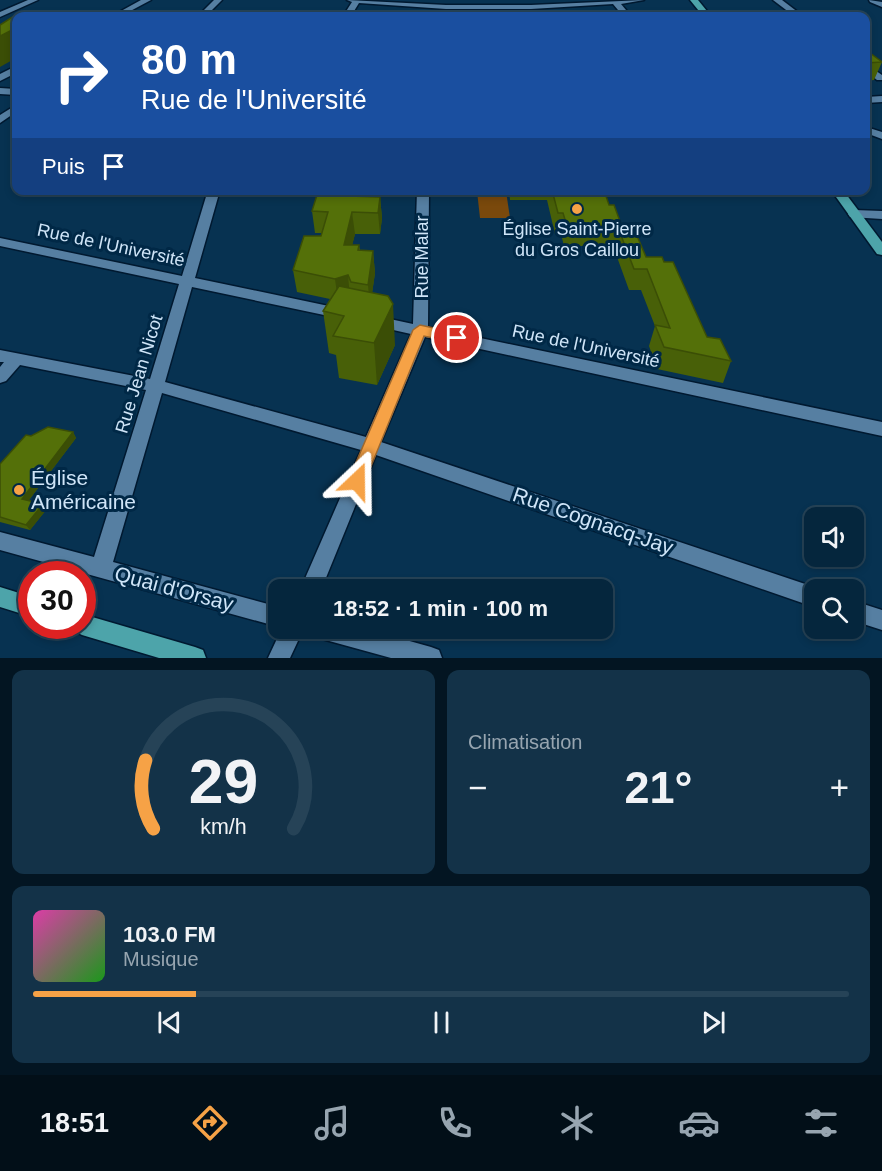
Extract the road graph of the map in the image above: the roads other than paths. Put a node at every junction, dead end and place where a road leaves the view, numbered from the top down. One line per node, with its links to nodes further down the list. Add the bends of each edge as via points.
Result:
1 (34, 0): 19 (street)
2 (147, 0): 14 (street)
3 (219, 0): 15 (street)
4 (351, 0): 5 (street)
5 (357, 0): 11 (street)
6 (640, 0): 10 (street)
7 (777, 0): 18 (street)
8 (873, 0): 12 (street)
9 (588, 2): 10 (street); 13 (street)
10 (615, 2): 17 (street)
11 (472, 4): 13 (street)
12 (882, 5)
13 (531, 7): 16 (street)
14 (124, 12)
15 (206, 12)
16 (533, 12)
17 (624, 12)
18 (794, 12)
19 (0, 15)
20 (870, 70): 21 (street)
21 (880, 78)
22 (213, 195): 29 (street, Rue Jean Nicot)
23 (423, 195): 30 (street, Rue Malar)
24 (841, 195): 25 (main road)
25 (854, 214): 26 (street); 28 (main road)
26 (882, 215)
27 (2, 244): 29 (street, Rue de l'Université)
28 (882, 251)
29 (187, 281): 30 (street, Rue de l'Université); 33 (street, Rue Jean Nicot)
30 (420, 330): 34 (street, Rue de l'Université); 35 (street, Rue Malar)
31 (8, 358): 32 (street); 33 (street, Rue Cognacq-Jay)
32 (0, 376)
33 (155, 386): 35 (street, Rue Cognacq-Jay); 37 (street, Rue Jean Nicot)
34 (882, 429)
35 (372, 446): 38 (street, Rue Malar); 39 (street, Rue Cognacq-Jay)
36 (0, 541): 37 (street, Quai d'Orsay)
37 (101, 569): 42 (street, Quai d'Orsay)
38 (315, 579)
39 (804, 594)
40 (0, 597): 41 (main road)
41 (18, 603)
42 (268, 614)
43 (864, 614): 44 (street)
44 (882, 620)
45 (96, 628): 48 (main road)
46 (287, 639): 49 (street)
47 (362, 639): 50 (street)
48 (195, 658)
49 (279, 658)
50 (431, 658)

